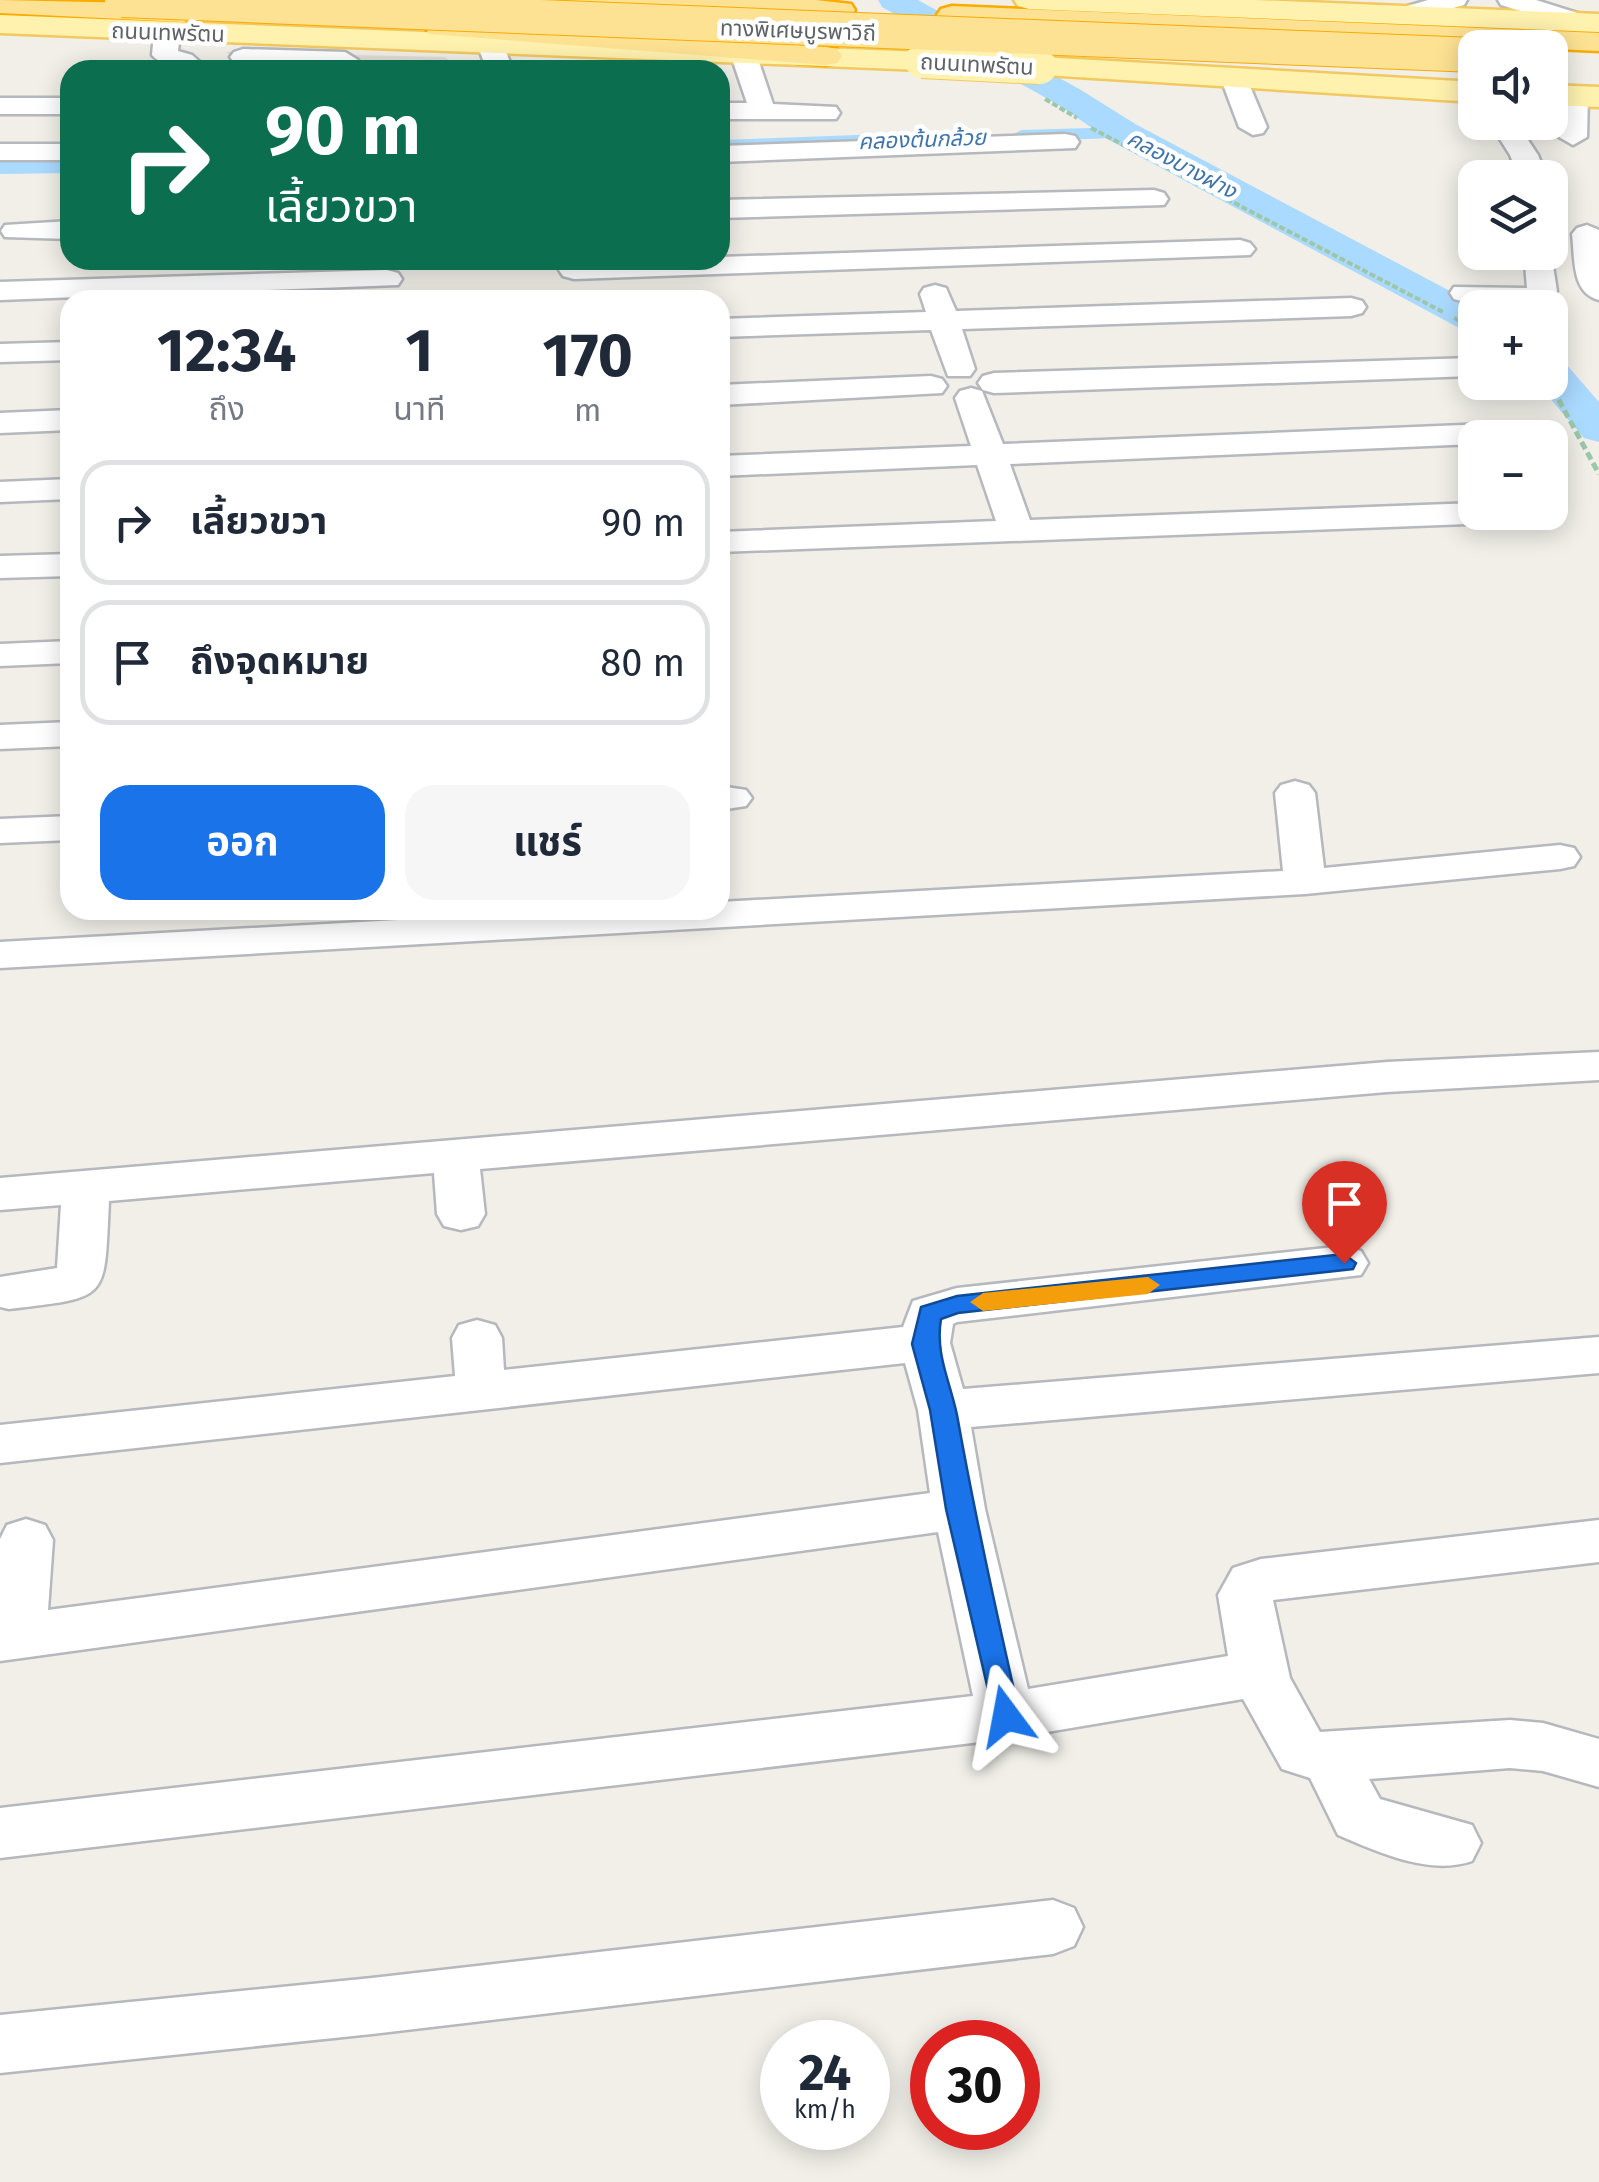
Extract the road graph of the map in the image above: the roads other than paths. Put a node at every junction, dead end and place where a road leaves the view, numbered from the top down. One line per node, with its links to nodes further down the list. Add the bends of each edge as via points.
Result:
1 (122, 0): 19 (highway, ทางพิเศษบูรพาวิถี, bridge)
2 (398, 0): 10 (highway, ทางพิเศษบูรพาวิถี)
3 (575, 0): 10 (highway, ถนนเทพรัตน, via 952,14)
4 (1029, 0): 8 (main road)
5 (1455, 0): 8 (street)
6 (1510, 0): 10 (street)
7 (0, 4): 9 (highway, ถนนเทพรัตน)
8 (1403, 15): 10 (main road)
9 (360, 21): 16 (highway); 20 (highway, ถนนเทพรัตน)
10 (1596, 23)
11 (0, 24): 12 (main road, ถนนเทพรัตน)
12 (167, 33): 13 (main road, ถนนเทพรัตน); 21 (street, via 165,56)
13 (206, 34): 14 (main road, ถนนเทพรัตน); 22 (street)
14 (320, 38): 18 (main road, ถนนเทพรัตน); 24 (street)
15 (743, 53): 16 (main road, ถนนเทพรัตน); 18 (main road, ถนนเทพรัตน); 34 (street)
16 (826, 56): 29 (main road, ถนนเทพรัตน, bridge, via 922,61 1038,80)
17 (244, 57): 23 (street)
18 (495, 57)
19 (1458, 58)
20 (1458, 58)
21 (176, 60)
22 (192, 60)
23 (284, 60)
24 (346, 60)
25 (1599, 60): 26 (highway)
26 (1568, 61)
27 (1568, 64): 28 (highway)
28 (1599, 68)
29 (1234, 79): 30 (main road, ถนนเทพรัตน); 36 (street)
30 (1458, 91)
31 (0, 106): 32 (street)
32 (60, 106)
33 (730, 111): 34 (street)
34 (763, 112): 35 (street)
35 (827, 113)
36 (1253, 127)
37 (1066, 142): 38 (street)
38 (898, 149): 41 (street); 43 (street)
39 (0, 152): 40 (street)
40 (60, 152)
41 (730, 154)
42 (1154, 199): 43 (street)
43 (915, 203): 45 (street); 50 (street)
44 (1582, 204): 48 (street)
45 (730, 209)
46 (60, 230): 47 (street)
47 (15, 231)
48 (1593, 234): 55 (street)
49 (1240, 249): 50 (street)
50 (924, 259): 51 (street); 57 (street)
51 (730, 265)
52 (91, 274): 53 (street); 54 (street)
53 (384, 280)
54 (0, 291)
55 (1599, 291)
56 (1351, 306): 57 (street)
57 (943, 321): 58 (street); 62 (street)
58 (730, 328)
59 (60, 351): 60 (street)
60 (0, 353)
61 (1458, 366): 62 (street)
62 (975, 383): 63 (street, via 950,397 931,386); 67 (street)
63 (730, 395)
64 (60, 420): 65 (street)
65 (0, 423)
66 (1458, 434): 67 (street)
67 (990, 453): 68 (street); 72 (street)
68 (730, 466)
69 (60, 489): 70 (street)
70 (0, 492)
71 (1458, 514): 72 (street)
72 (1017, 532): 73 (street)
73 (730, 542)
74 (60, 565): 75 (street)
75 (0, 567)
76 (60, 652): 77 (street)
77 (0, 655)
78 (60, 734): 79 (street)
79 (0, 737)
80 (1296, 793): 84 (street)
81 (60, 828): 82 (street)
82 (0, 831)
83 (1560, 857): 84 (street)
84 (1305, 882): 85 (street)
85 (730, 914)
86 (626, 920): 87 (street)
87 (0, 955)
88 (1599, 1066): 89 (street, via 1367,1078)
89 (456, 1157): 90 (street); 92 (street)
90 (86, 1186): 91 (street); 94 (street, via 81,1276 67,1285)
91 (0, 1194)
92 (460, 1214)
93 (1344, 1263): 96 (street, via 944,1306 930,1313)
94 (9, 1292)
95 (477, 1338): 98 (street)
96 (924, 1344): 98 (street); 99 (street)
97 (1599, 1355): 99 (street)
98 (481, 1392): 100 (street)
99 (943, 1410): 101 (street)
100 (0, 1444)
101 (959, 1509): 104 (street); 106 (street)
102 (26, 1540): 104 (street)
103 (1599, 1541): 105 (street, via 1252,1583 1245,1595)
104 (9, 1638)
105 (1260, 1673): 106 (street); 107 (street, via 1302,1752)
106 (1006, 1716): 109 (street)
107 (1329, 1758): 108 (street, via 1510,1744); 110 (street, via 1359,1817)
108 (1599, 1763)
109 (0, 1833)
110 (1451, 1843)
111 (1053, 1928): 112 (street)
112 (0, 2044)

